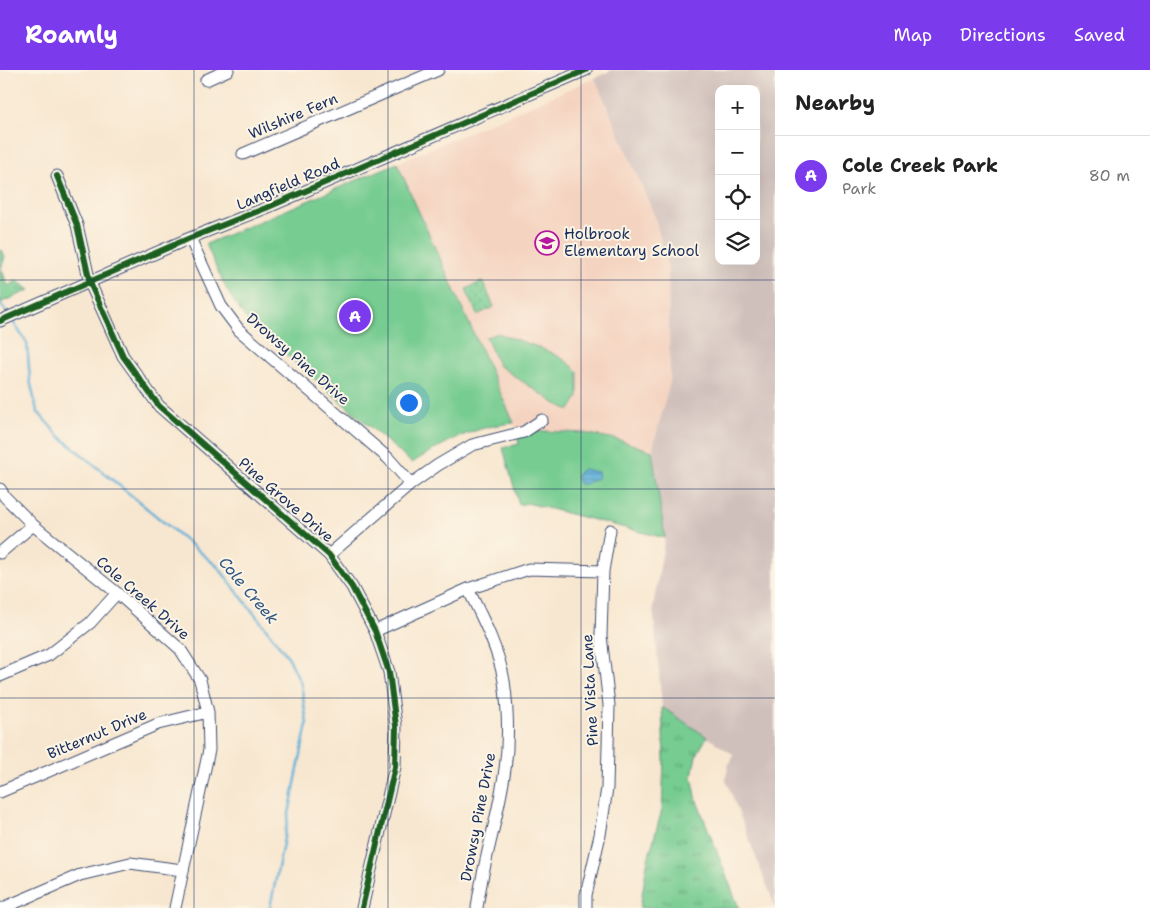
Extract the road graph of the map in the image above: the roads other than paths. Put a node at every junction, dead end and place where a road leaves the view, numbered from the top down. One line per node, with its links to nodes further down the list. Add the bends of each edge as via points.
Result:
1 (228, 70): 5 (street)
2 (406, 70): 6 (street)
3 (438, 70): 6 (street, Wilshire Fern)
4 (586, 70): 9 (street, Langfield Road)
5 (206, 80)
6 (411, 82): 7 (street, Wilshire Fern)
7 (243, 154)
8 (57, 176): 10 (street, Pine Grove Drive, via 77,225)
9 (190, 238): 10 (street, Langfield Road); 13 (street, Drowsy Pine Drive, via 221,306 239,330 388,458)
10 (90, 283): 11 (street, Langfield Road); 18 (street, Pine Grove Drive, via 123,356 159,406)
11 (0, 321)
12 (542, 420): 13 (street, via 524,432 472,445)
13 (411, 484): 18 (street)
14 (0, 489): 15 (street, Cole Creek Drive)
15 (33, 525): 17 (street); 21 (street, Cole Creek Drive)
16 (610, 530): 19 (street, Pine Vista Lane)
17 (0, 553)
18 (330, 555): 22 (street, Pine Grove Drive, via 352,587)
19 (603, 571): 20 (street, via 529,570); 31 (street, Pine Vista Lane, via 601,636 609,705 607,788)
20 (468, 589): 22 (street); 30 (street, Drowsy Pine Drive, via 489,633 504,680 508,725 505,769)
21 (117, 593): 23 (street, via 90,623 49,655); 24 (street, Cole Creek Drive, via 180,649 200,680)
22 (375, 631): 29 (street, Pine Grove Drive, via 390,672 396,726 395,767)
23 (0, 676)
24 (208, 712): 25 (street, Bitternut Drive, via 158,724); 26 (street, Cole Creek Drive, via 209,750)
25 (0, 792)
26 (182, 870): 27 (street, via 130,863 80,875); 28 (street, Cole Creek Drive)
27 (3, 908)
28 (175, 908)
29 (362, 908)
30 (477, 908)
31 (586, 908)

